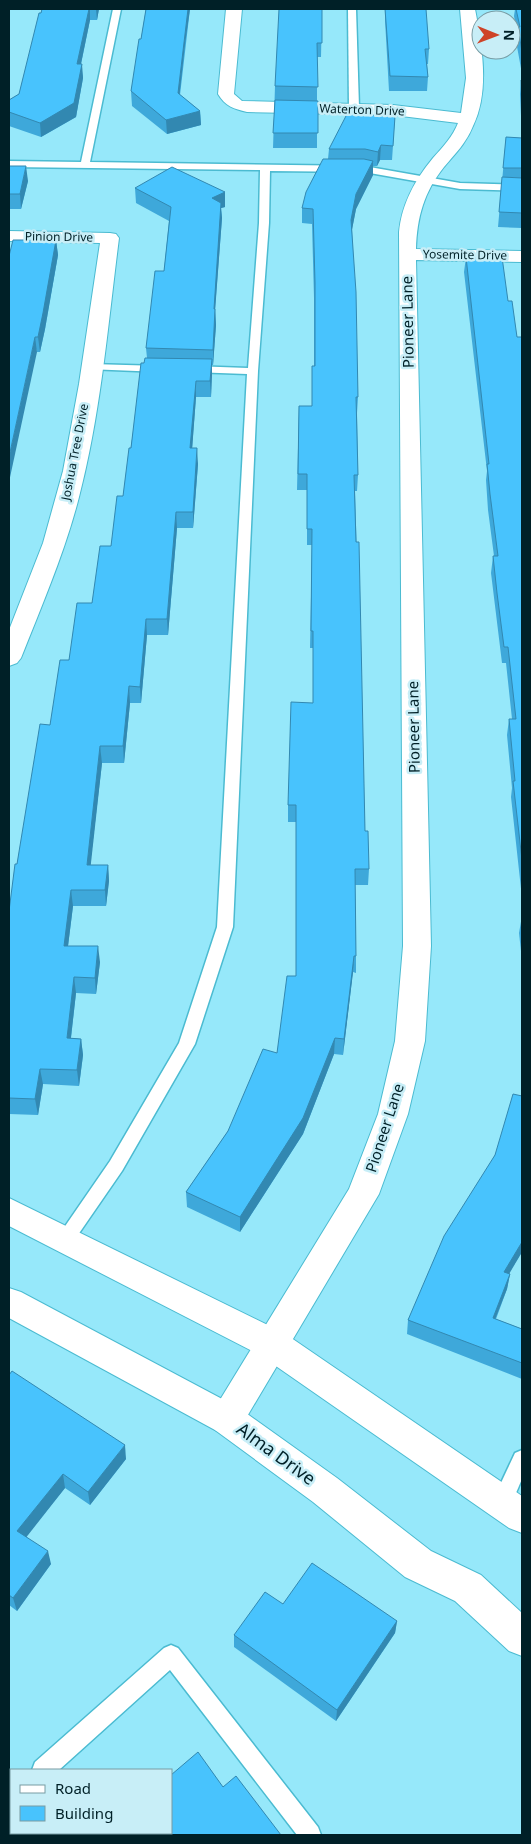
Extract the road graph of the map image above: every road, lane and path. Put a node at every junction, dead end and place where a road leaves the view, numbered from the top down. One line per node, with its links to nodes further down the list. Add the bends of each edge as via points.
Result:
1 (117, 9): 8 (lane)
2 (234, 9): 5 (street, Waterton Drive, via 226,94 229,99 236,104 253,107)
3 (352, 9): 5 (lane)
4 (468, 9): 6 (street, Pioneer Lane, via 475,70)
5 (354, 108): 6 (street, Waterton Drive)
6 (468, 119): 10 (street, Pioneer Lane, via 459,138)
7 (9, 164): 8 (lane)
8 (85, 165): 9 (lane)
9 (265, 167): 10 (lane, via 364,169); 17 (lane)
10 (426, 181): 11 (lane, via 460,186); 14 (street, Pioneer Lane, via 408,217)
11 (522, 188)
12 (9, 236): 13 (street, Pinion Drive)
13 (110, 238): 16 (street, Joshua Tree Drive)
14 (407, 254): 15 (street, Yosemite Drive); 22 (street, Pioneer Lane, via 417,946 410,1041 393,1114 363,1194)
15 (522, 256)
16 (91, 367): 17 (lane); 18 (street, Joshua Tree Drive, via 74,472 51,554)
17 (253, 371): 20 (lane, via 224,927 187,1044 116,1166)
18 (9, 658)
19 (9, 1211): 20 (street)
20 (65, 1240): 22 (street)
21 (9, 1302): 23 (street, Alma Drive)
22 (272, 1344): 23 (street, Pioneer Lane); 25 (street)
23 (227, 1418): 26 (street, Alma Drive, via 418,1564 468,1588)
24 (522, 1459): 25 (lane)
25 (512, 1509)
26 (522, 1638)
27 (44, 1769): 28 (lane, via 171,1655)
28 (310, 1835)

